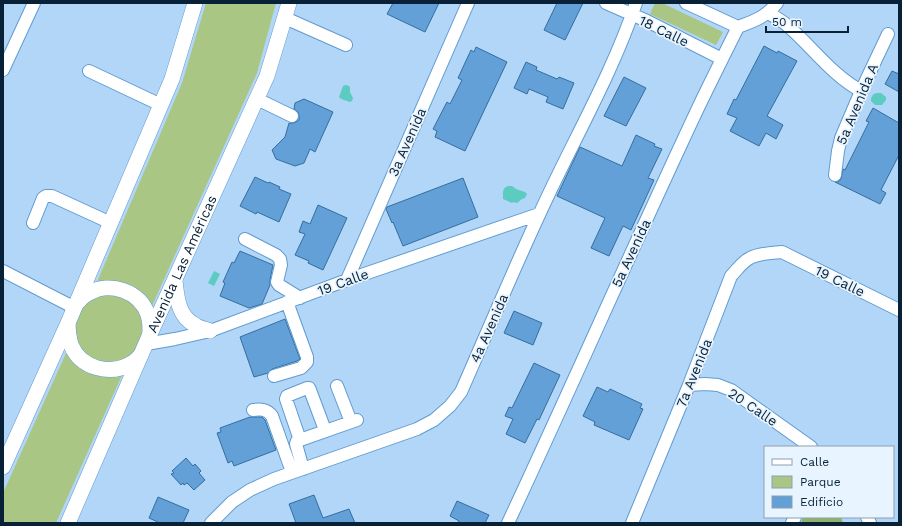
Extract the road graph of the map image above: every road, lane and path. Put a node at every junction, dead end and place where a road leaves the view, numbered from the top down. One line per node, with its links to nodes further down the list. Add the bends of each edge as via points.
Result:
1 (34, 3): 16 (street)
2 (195, 3): 20 (main road, via 172,79)
3 (289, 3): 11 (main road, Avenida Las Américas)
4 (468, 3): 29 (street, 3a Avenida)
5 (606, 3): 10 (street, 18 Calle)
6 (636, 3): 10 (street, 4a Avenida)
7 (686, 3): 12 (street)
8 (777, 3): 9 (street)
9 (768, 13): 12 (street); 18 (street, via 788,26 826,65)
10 (632, 15): 15 (street, 18 Calle); 23 (street, 4a Avenida, via 606,77)
11 (285, 18): 14 (street); 19 (main road, Avenida Las Américas)
12 (738, 27): 15 (street, 5a Avenida)
13 (888, 34): 18 (street, 5a Avenida A)
14 (346, 46)
15 (722, 59): 49 (street, 5a Avenida)
16 (3, 70)
17 (89, 71): 20 (street)
18 (861, 91): 22 (street, 5a Avenida A, via 841,138)
19 (257, 99): 21 (street); 30 (main road, Avenida Las Américas)
20 (161, 105): 25 (main road)
21 (292, 116)
22 (835, 175)
23 (539, 214): 29 (street, 19 Calle); 46 (street, 4a Avenida, via 461,392 450,406 434,420 416,429)
24 (33, 223): 25 (street, via 43,198 52,196)
25 (111, 223): 33 (main road)
26 (245, 239): 31 (street, via 280,259 277,282)
27 (782, 252): 34 (street, 19 Calle); 39 (street, 7a Avenida, via 765,253 750,258 731,276)
28 (3, 271): 33 (street)
29 (347, 280): 31 (street, 19 Calle)
30 (175, 281): 36 (main road, via 178,304 187,319); 37 (main road, Avenida Las Américas)
31 (300, 298): 32 (street, 19 Calle)
32 (287, 302): 36 (street, 19 Calle); 38 (street, via 307,362 301,368)
33 (76, 305): 35 (main road); 37 (main road, via 82,297 97,289 116,288 135,296 148,313 150,324)
34 (899, 310)
35 (68, 323): 37 (main road, via 68,335 78,356 99,369 111,370 133,363); 45 (main road)
36 (210, 331): 37 (street, 19 Calle)
37 (146, 344): 47 (main road, Avenida Las Américas)
38 (274, 376)
39 (689, 385): 44 (street, 20 Calle, via 718,385 731,390); 50 (street, 7a Avenida)
40 (337, 386): 42 (street, via 354,421)
41 (253, 410): 46 (street, via 263,409 272,416)
42 (325, 430): 43 (street); 43 (street, via 307,388 287,396 286,399)
43 (300, 440): 46 (street, via 296,444)
44 (810, 446)
45 (3, 467)
46 (297, 471): 48 (street, 4a Avenida, via 250,490 232,502)
47 (68, 523)
48 (211, 523)
49 (508, 523)
50 (632, 523)

